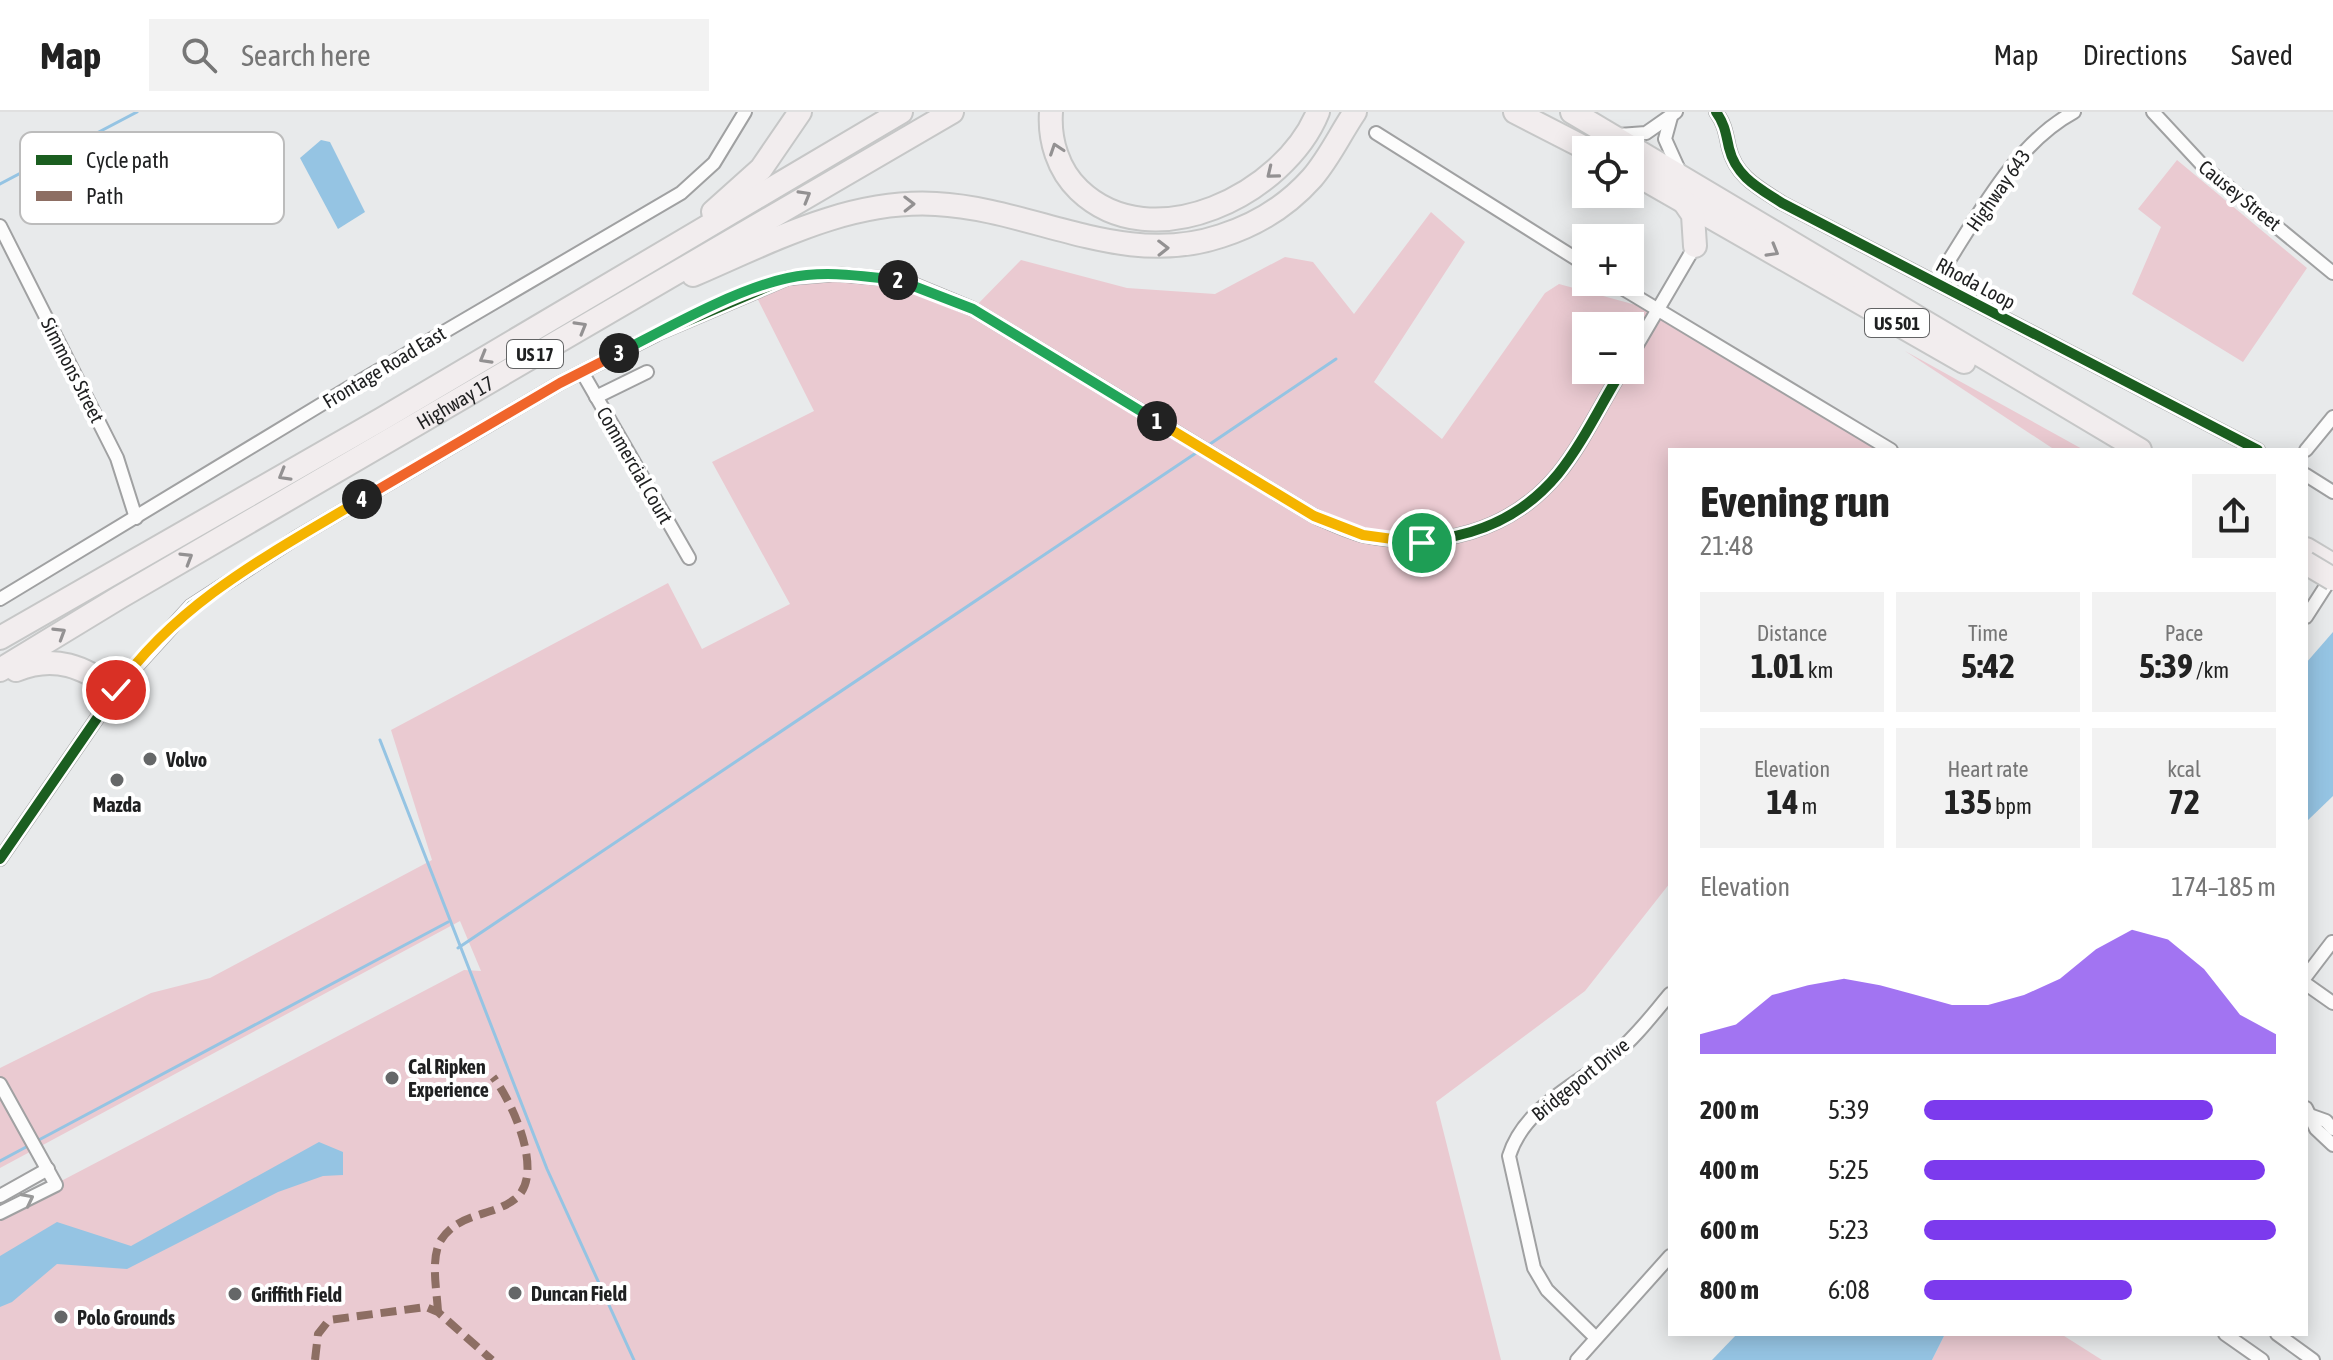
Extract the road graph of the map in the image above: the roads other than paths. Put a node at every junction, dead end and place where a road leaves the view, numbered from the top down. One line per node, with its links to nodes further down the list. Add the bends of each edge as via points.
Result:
1 (745, 112): 42 (street, Frontage Road East, via 714,163 681,193)
2 (800, 112): 22 (highway, via 761,169)
3 (901, 112): 22 (highway, Highway 17 / US 17)
4 (952, 112): 27 (highway, Highway 17 / US 17, one-way to 4)
5 (1051, 112): 6 (highway, one-way to 5, via 1293,155 1246,192 1202,211 1159,218 1112,212 1076,187 1057,156)
6 (1318, 112)
7 (1355, 112): 27 (highway, one-way to 7, via 806,226 888,205 934,203 997,212 1117,245 1178,248 1209,240 1261,220 1298,192 1339,143)
8 (1515, 112): 16 (highway)
9 (1572, 112): 15 (highway, US 501)
10 (1716, 112): 25 (street, Rhoda Loop, via 1743,176 1782,203)
11 (2074, 112): 25 (street, Highway 643, via 2031,143)
12 (2153, 112): 24 (street, Causey Street, via 2205,168)
13 (1674, 113): 15 (street, via 1640,135); 18 (street, via 1665,139)
14 (1376, 133): 23 (street)
15 (1613, 134): 18 (highway, US 501)
16 (1572, 141)
17 (1644, 175): 18 (highway, US 501)
18 (1682, 187): 20 (highway, US 501); 21 (highway, via 1693,215); 37 (highway, US 501)
19 (0, 226): 42 (street, Simmons Street, via 117,458)
20 (1742, 233): 21 (highway, via 1719,234); 36 (highway, US 501, one-way to 36)
21 (1695, 246): 28 (street)
22 (673, 247): 50 (highway, Highway 17 / US 17, one-way to 50)
23 (1572, 256)
24 (2333, 273)
25 (1935, 282): 38 (street, Rhoda Loop)
26 (1634, 296): 28 (street)
27 (625, 302): 51 (highway, Highway 17 / US 17, one-way to 27)
28 (1658, 311): 29 (street); 35 (street)
29 (1644, 334)
30 (582, 372): 32 (street, via 670,327 788,278 835,274 903,280 973,309 1314,516 1363,535 1422,543 1467,534 1513,515 1558,474); 33 (street, Commercial Court); 53 (street, via 419,464 191,606)
31 (647, 372): 33 (street)
32 (1613, 384)
33 (596, 397): 44 (street, Commercial Court)
34 (2333, 417): 39 (street)
35 (1888, 448)
36 (2110, 448)
37 (2137, 448)
38 (2254, 448)
39 (2308, 448)
40 (2308, 476): 41 (street)
41 (2333, 492)
42 (136, 518): 48 (street, Frontage Road East)
43 (2308, 550): 46 (highway)
44 (689, 558)
45 (2308, 564): 47 (highway, bridge)
46 (2333, 565)
47 (2333, 577): 49 (street)
48 (0, 599)
49 (2308, 614)
50 (0, 638)
51 (0, 670)
52 (0, 677): 53 (highway, via 49,661 93,673)
53 (116, 690): 54 (street)
54 (0, 859)
55 (2332, 942): 56 (street)
56 (2308, 973)
57 (2308, 985): 59 (street)
58 (1668, 996): 70 (street, Bridgeport Drive, via 1618,1052 1534,1115 1509,1156 1534,1268 1547,1290)
59 (2333, 1003)
60 (0, 1084): 64 (street)
61 (2309, 1112): 62 (street); 63 (street, via 2316,1129)
62 (2333, 1129)
63 (2333, 1145)
64 (48, 1169): 65 (street); 66 (street, one-way to 64, via 56,1185)
65 (0, 1196)
66 (0, 1213)
67 (1668, 1258): 70 (street)
68 (2280, 1336): 73 (street)
69 (2235, 1337): 72 (street)
70 (1596, 1338): 71 (street)
71 (1577, 1360)
72 (2262, 1360)
73 (2313, 1360)

